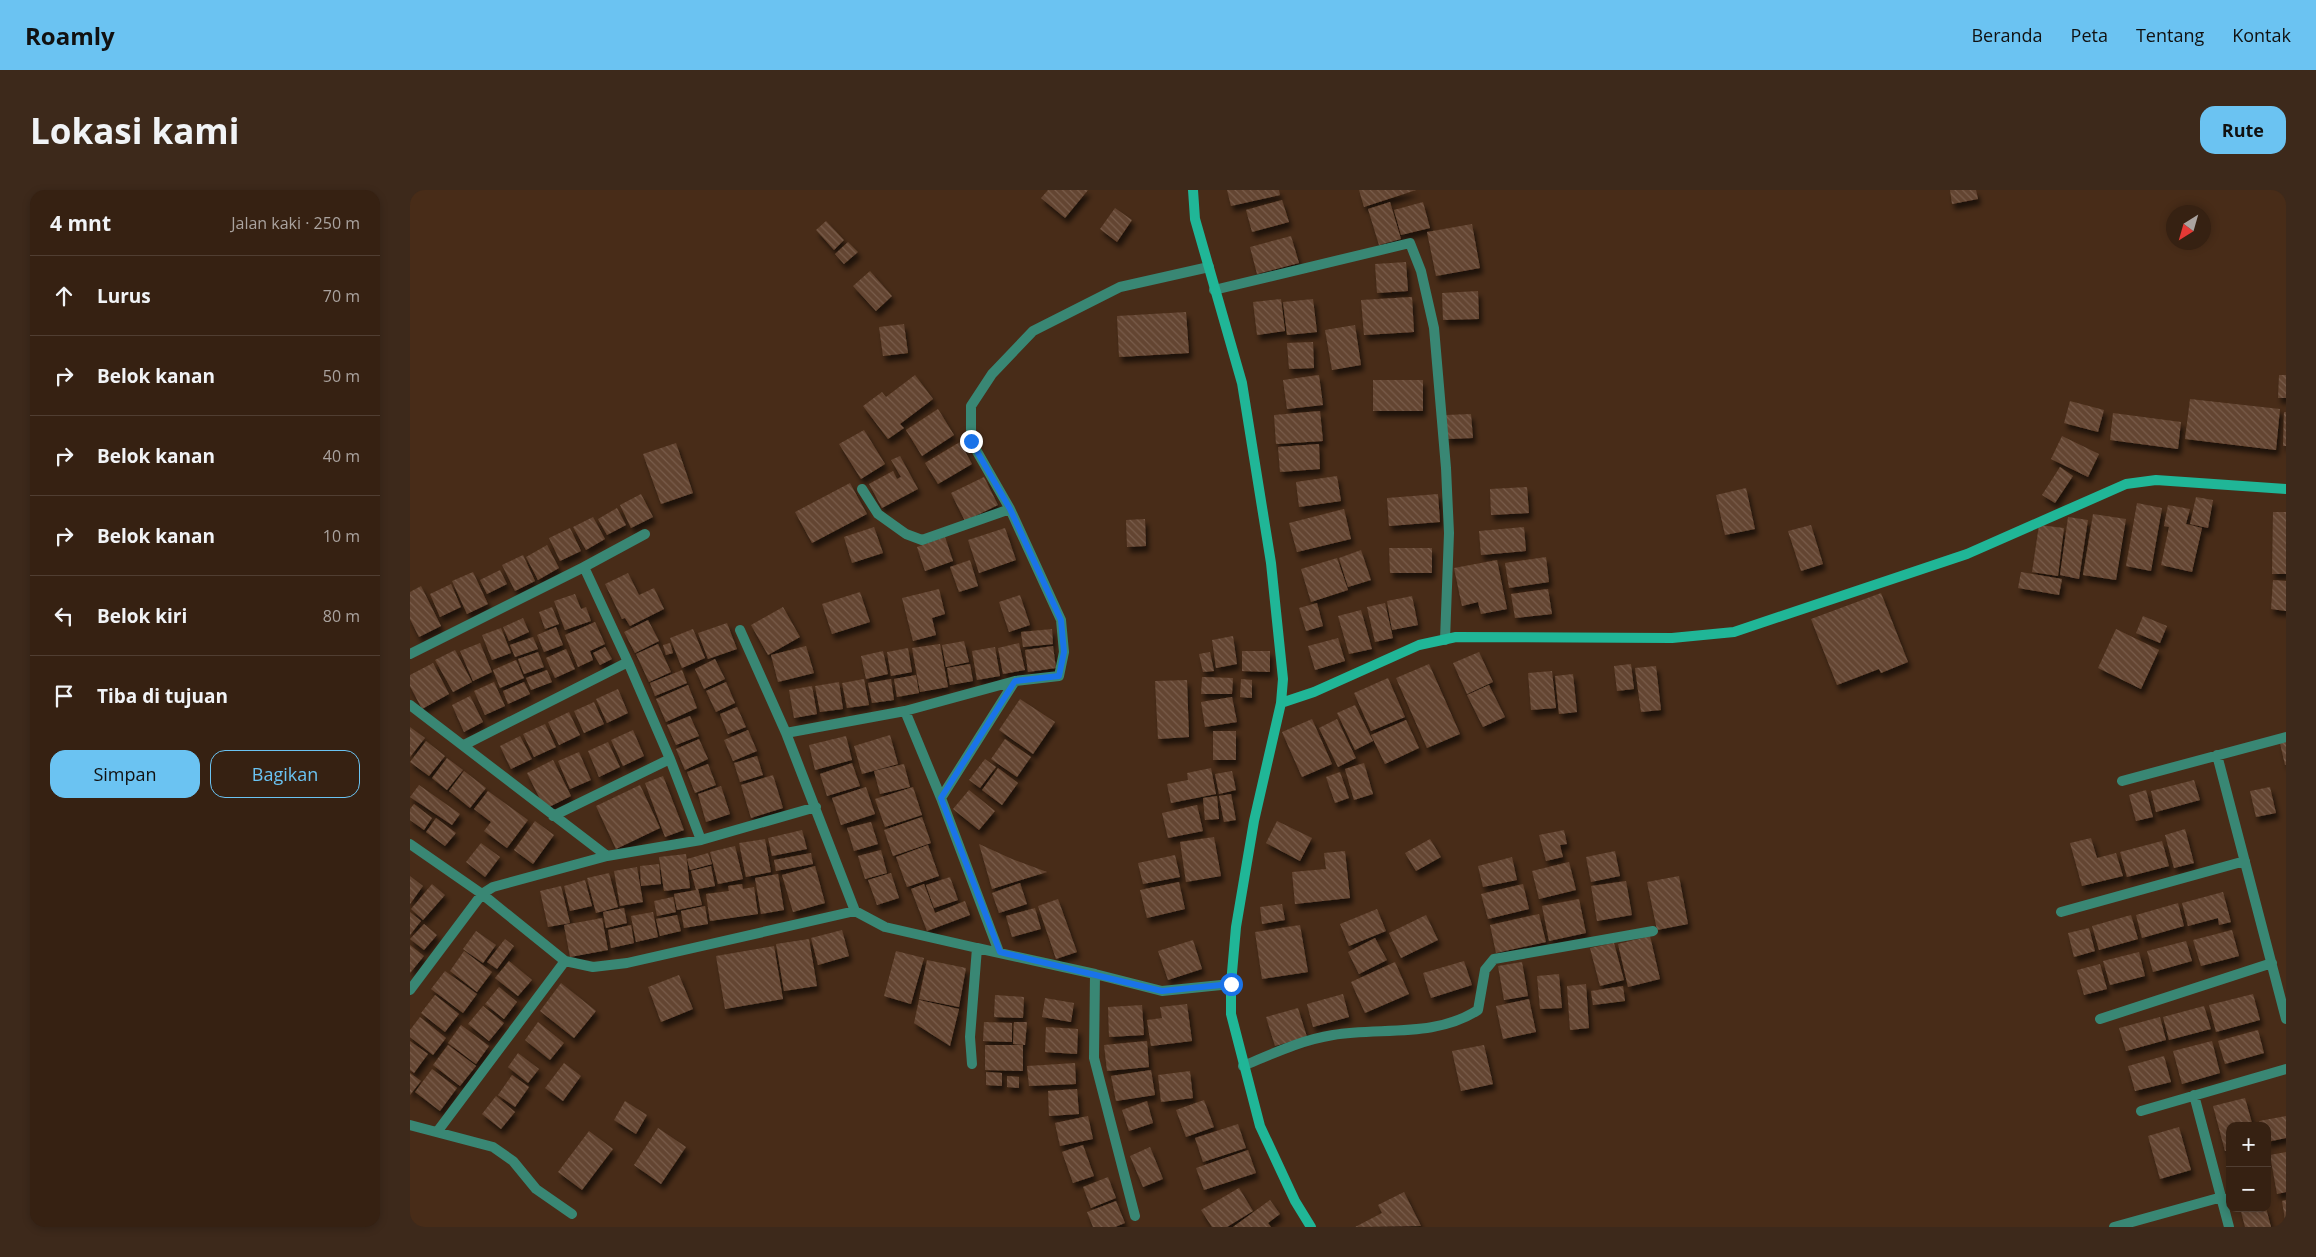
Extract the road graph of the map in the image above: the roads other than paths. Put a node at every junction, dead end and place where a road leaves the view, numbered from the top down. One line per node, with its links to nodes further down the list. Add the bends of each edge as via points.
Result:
1 (1193, 190): 2 (street, via 1195,219)
2 (1209, 267): 3 (street); 6 (street, via 1111,292 1033,331 992,374 971,406 971,441)
3 (1214, 290): 10 (street, via 1410,243 1421,271 1434,328 1449,533); 14 (street, via 1242,382 1259,482 1283,679)
4 (862, 489): 6 (street, via 878,514 906,534 922,540)
5 (2286, 489): 10 (street, via 2156,480 2126,484 1967,554 1734,632 1672,638 1456,637)
6 (1010, 509): 13 (street, via 1061,620 1064,652 1059,676)
7 (645, 534): 8 (street)
8 (584, 567): 11 (street); 12 (street)
9 (740, 630): 17 (street)
10 (1445, 640): 14 (street, via 1419,646)
11 (410, 654)
12 (628, 662): 19 (street); 21 (street)
13 (1015, 681): 16 (street); 23 (street)
14 (1281, 703): 39 (street, via 1254,821 1236,927)
15 (410, 705): 19 (street)
16 (905, 711): 17 (street); 23 (street)
17 (786, 733): 24 (street)
18 (2286, 737): 20 (street)
19 (464, 745): 25 (street)
20 (2218, 755): 22 (street); 29 (street)
21 (670, 759): 25 (street); 26 (street)
22 (2122, 781)
23 (941, 798): 35 (street)
24 (816, 806): 26 (street); 31 (street)
25 (553, 816): 28 (street)
26 (700, 840): 28 (street)
27 (410, 844): 30 (street)
28 (607, 856): 30 (street, via 493,887)
29 (2245, 861): 32 (street); 37 (street)
30 (482, 894): 36 (street); 40 (street)
31 (855, 911): 34 (street, via 884,927); 36 (street, via 627,962 593,967)
32 (2061, 912)
33 (1653, 931): 44 (street, via 1494,959 1485,970 1478,1010 1435,1028 1332,1035 1278,1051)
34 (977, 948): 35 (street); 43 (street, via 970,1037)
35 (1000, 952): 38 (street)
36 (565, 961): 49 (street)
37 (2272, 963): 41 (street); 42 (street)
38 (1095, 974): 39 (street, via 1162,991); 52 (street, via 1094,1058)
39 (1231, 984): 44 (street, via 1231,1014)
40 (410, 990)
41 (2286, 1018)
42 (2100, 1019)
43 (972, 1064)
44 (1243, 1066): 54 (street, via 1260,1126 1295,1201)
45 (2286, 1069): 46 (street)
46 (2194, 1094): 47 (street); 50 (street)
47 (2141, 1110)
48 (410, 1124): 49 (street)
49 (437, 1132): 51 (street, via 493,1147 514,1161 536,1189)
50 (2222, 1197): 53 (street); 55 (street)
51 (572, 1214)
52 (1135, 1216)
53 (2120, 1226)
54 (1311, 1227)
55 (2229, 1227)

